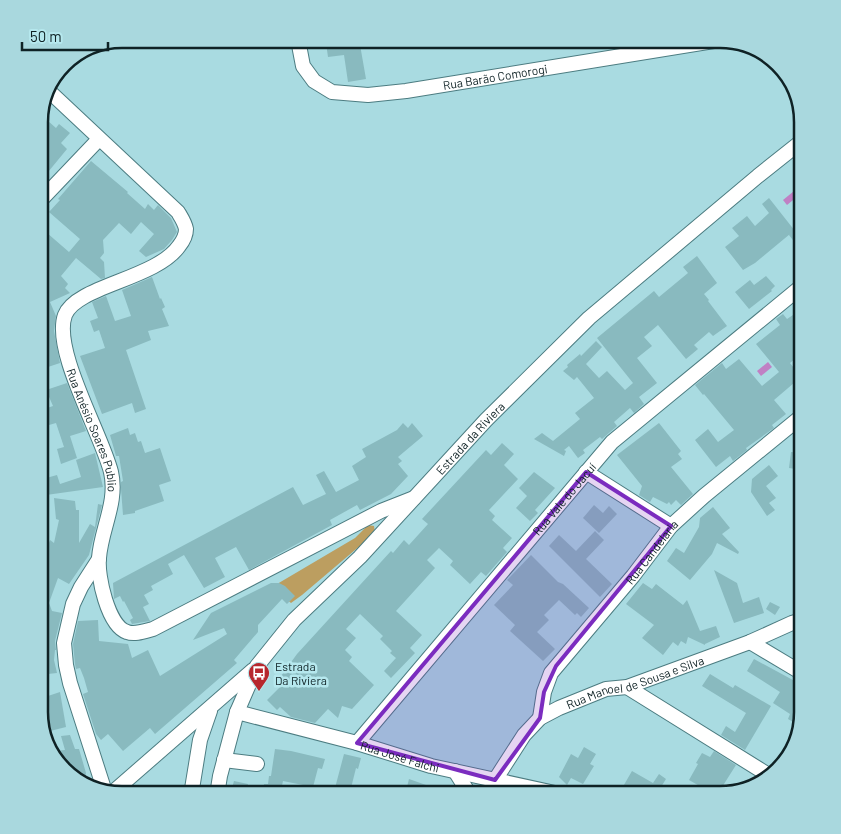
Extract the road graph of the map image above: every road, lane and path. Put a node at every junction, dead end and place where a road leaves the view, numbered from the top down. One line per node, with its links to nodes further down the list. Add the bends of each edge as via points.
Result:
1 (300, 48): 2 (street, Rua Barão Comorogi, via 303,66 314,81 332,92 368,95)
2 (668, 48)
3 (53, 95): 4 (street)
4 (99, 139): 6 (street); 12 (street, Rua Anésio Soares Publio, via 178,212 186,230 184,240 173,255 149,270 87,295 65,314 62,331 68,358 111,474 111,509)
5 (794, 148): 10 (street, Estrada da Riviera, via 589,318)
6 (48, 193)
7 (794, 293): 9 (street, Rua Vale do Jacuí, via 612,442)
8 (794, 423): 11 (street, Rua Candelaria)
9 (586, 472): 11 (street); 21 (street, Rua Vale do Jacuí)
10 (414, 498): 12 (street, Rua Anésio Soares Publio, via 380,511 168,622 140,633 128,633 118,626 109,612); 15 (street, Estrada da Riviera, via 294,620)
11 (670, 526): 20 (street, Rua Candelaria, via 633,576 551,673)
12 (98, 559): 27 (street, via 73,604 64,643 70,683)
13 (794, 622): 14 (street, Rua Manoel de Sousa e Silva)
14 (750, 642): 16 (street); 17 (street, Rua Manoel de Sousa e Silva)
15 (258, 666): 18 (street); 19 (street, Estrada da Riviera)
16 (794, 668)
17 (627, 687): 20 (street, Rua Manoel de Sousa e Silva, via 606,689); 25 (street)
18 (210, 710): 28 (street); 29 (street, via 200,740)
19 (238, 712): 21 (street, Rua José Falchi); 22 (street, Estrada da Riviera)
20 (540, 718): 26 (street, Rua Manoel de Sousa e Silva, via 524,735)
21 (357, 743): 24 (street, Rua José Falchi)
22 (224, 760): 23 (street); 30 (street, Estrada da Riviera)
23 (257, 764)
24 (455, 771): 26 (street, Rua José Falchi); 31 (street)
25 (763, 772)
26 (495, 780): 32 (street, Rua José Falchi)
27 (102, 784)
28 (120, 786)
29 (192, 786)
30 (219, 786)
31 (464, 786)
32 (523, 786)

